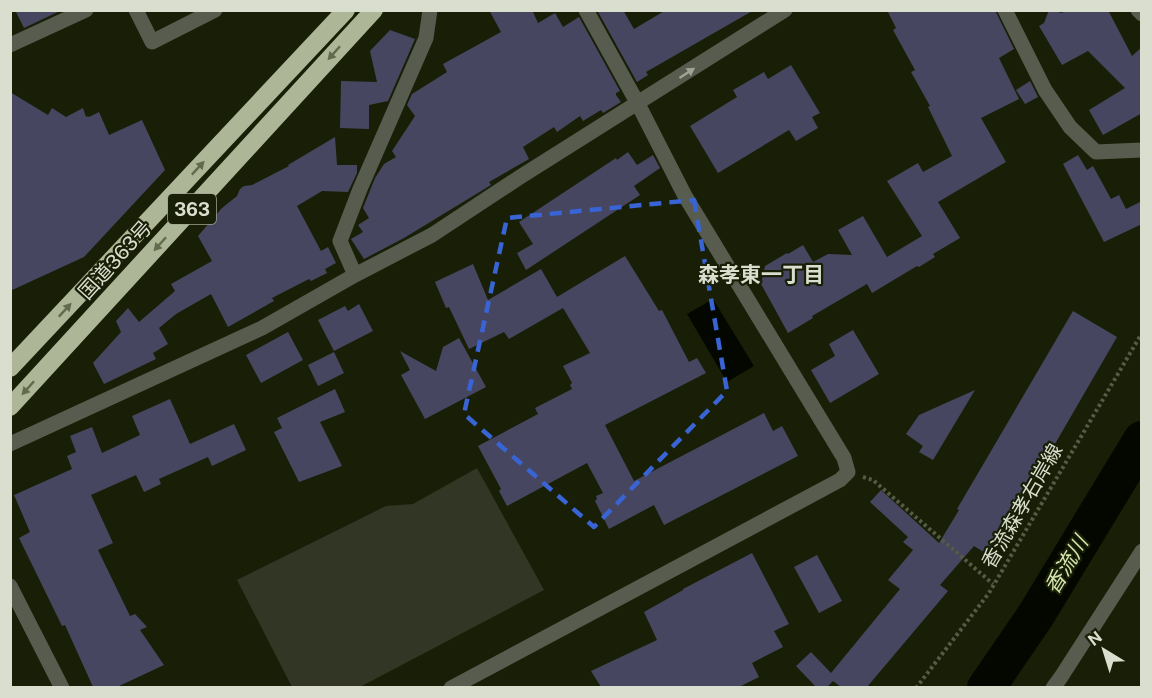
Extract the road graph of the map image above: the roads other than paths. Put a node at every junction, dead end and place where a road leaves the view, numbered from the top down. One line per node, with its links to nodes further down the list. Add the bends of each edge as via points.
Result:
1 (86, 10): 14 (street)
2 (136, 10): 3 (street, via 152,42)
3 (215, 10)
4 (374, 10): 13 (highway, 国道363号 / 363)
5 (430, 10): 17 (street, via 426,38 340,241)
6 (586, 10): 15 (street)
7 (786, 10): 12 (street)
8 (1005, 10): 16 (street, via 1045,90 1070,127 1096,152)
9 (1138, 10): 11 (street)
10 (339, 14): 13 (street); 18 (highway, 国道363号 / 363, one-way to 10)
11 (1142, 14)
12 (766, 16): 15 (street, one-way to 12)
13 (352, 34): 19 (highway, 国道363号 / 363, one-way to 19)
14 (10, 45)
15 (638, 104): 17 (street, via 432,235); 24 (street, via 685,195 844,458 848,472 840,480)
16 (1142, 150)
17 (355, 275): 20 (street, via 262,328)
18 (10, 368)
19 (10, 407)
20 (10, 444)
21 (1142, 550): 25 (street)
22 (10, 586): 23 (street)
23 (62, 687)
24 (451, 687)
25 (1053, 687)

